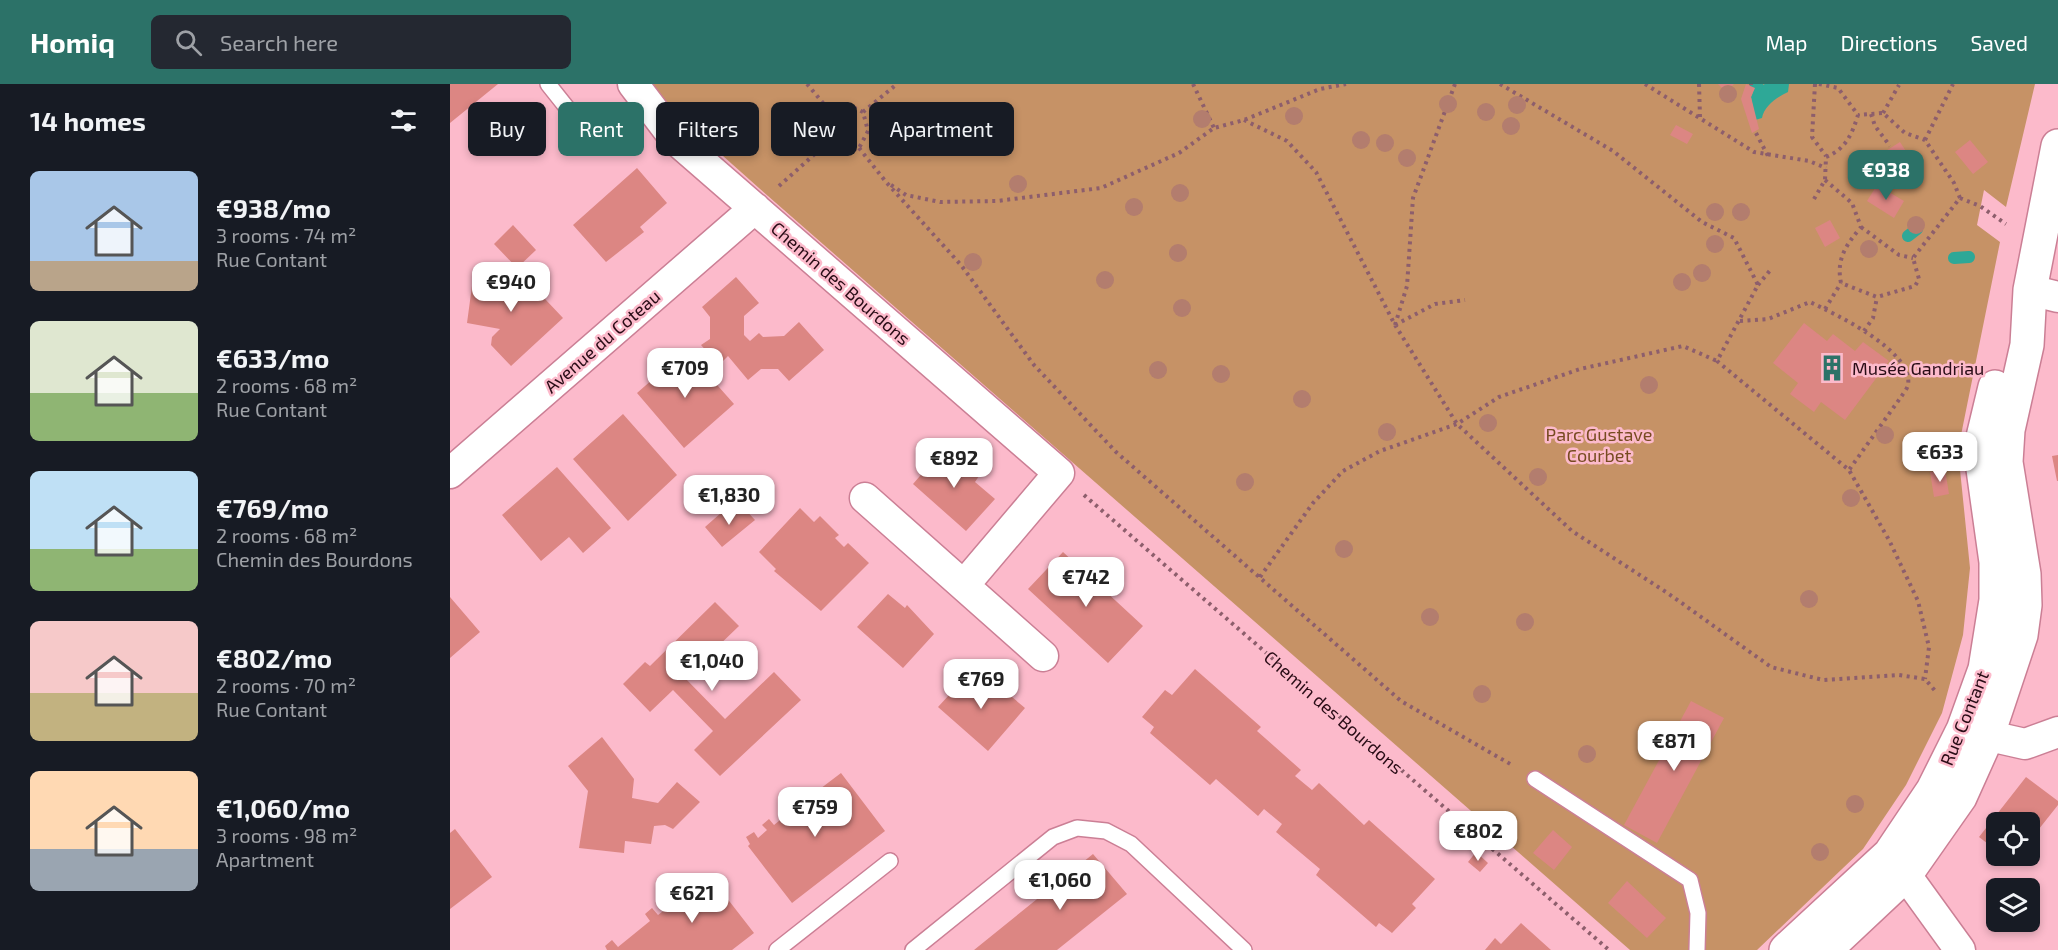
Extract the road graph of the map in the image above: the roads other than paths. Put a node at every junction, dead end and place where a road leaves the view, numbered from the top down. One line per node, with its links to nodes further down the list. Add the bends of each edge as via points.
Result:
1 (548, 84): 3 (lane)
2 (633, 84): 5 (street, Chemin des Bourdons, via 675,138)
3 (562, 102)
4 (2058, 146): 6 (main road, Rue Contant, via 2042,233)
5 (755, 208): 7 (street, Avenue du Coteau); 9 (street, Chemin des Bourdons, via 1059,473)
6 (2044, 294): 12 (main road, Rue Contant, via 2006,341 1983,438 1982,462 1996,562 1996,600)
7 (450, 473)
8 (865, 498): 9 (street)
9 (964, 585): 10 (street)
10 (1042, 656)
11 (2058, 732): 12 (street, via 2025,744)
12 (1975, 734): 15 (main road, Rue Contant, via 1933,790)
13 (1535, 779): 19 (lane, via 1690,880 1698,913)
14 (890, 861): 16 (lane)
15 (1898, 864): 20 (main road, Rue Contant); 21 (main road, Rue Contant); 22 (street)
16 (777, 950)
17 (913, 950): 18 (lane, via 1053,837 1077,828 1106,831 1131,844)
18 (1244, 950)
19 (1697, 950)
20 (1786, 950)
21 (1825, 950)
22 (1960, 950)

